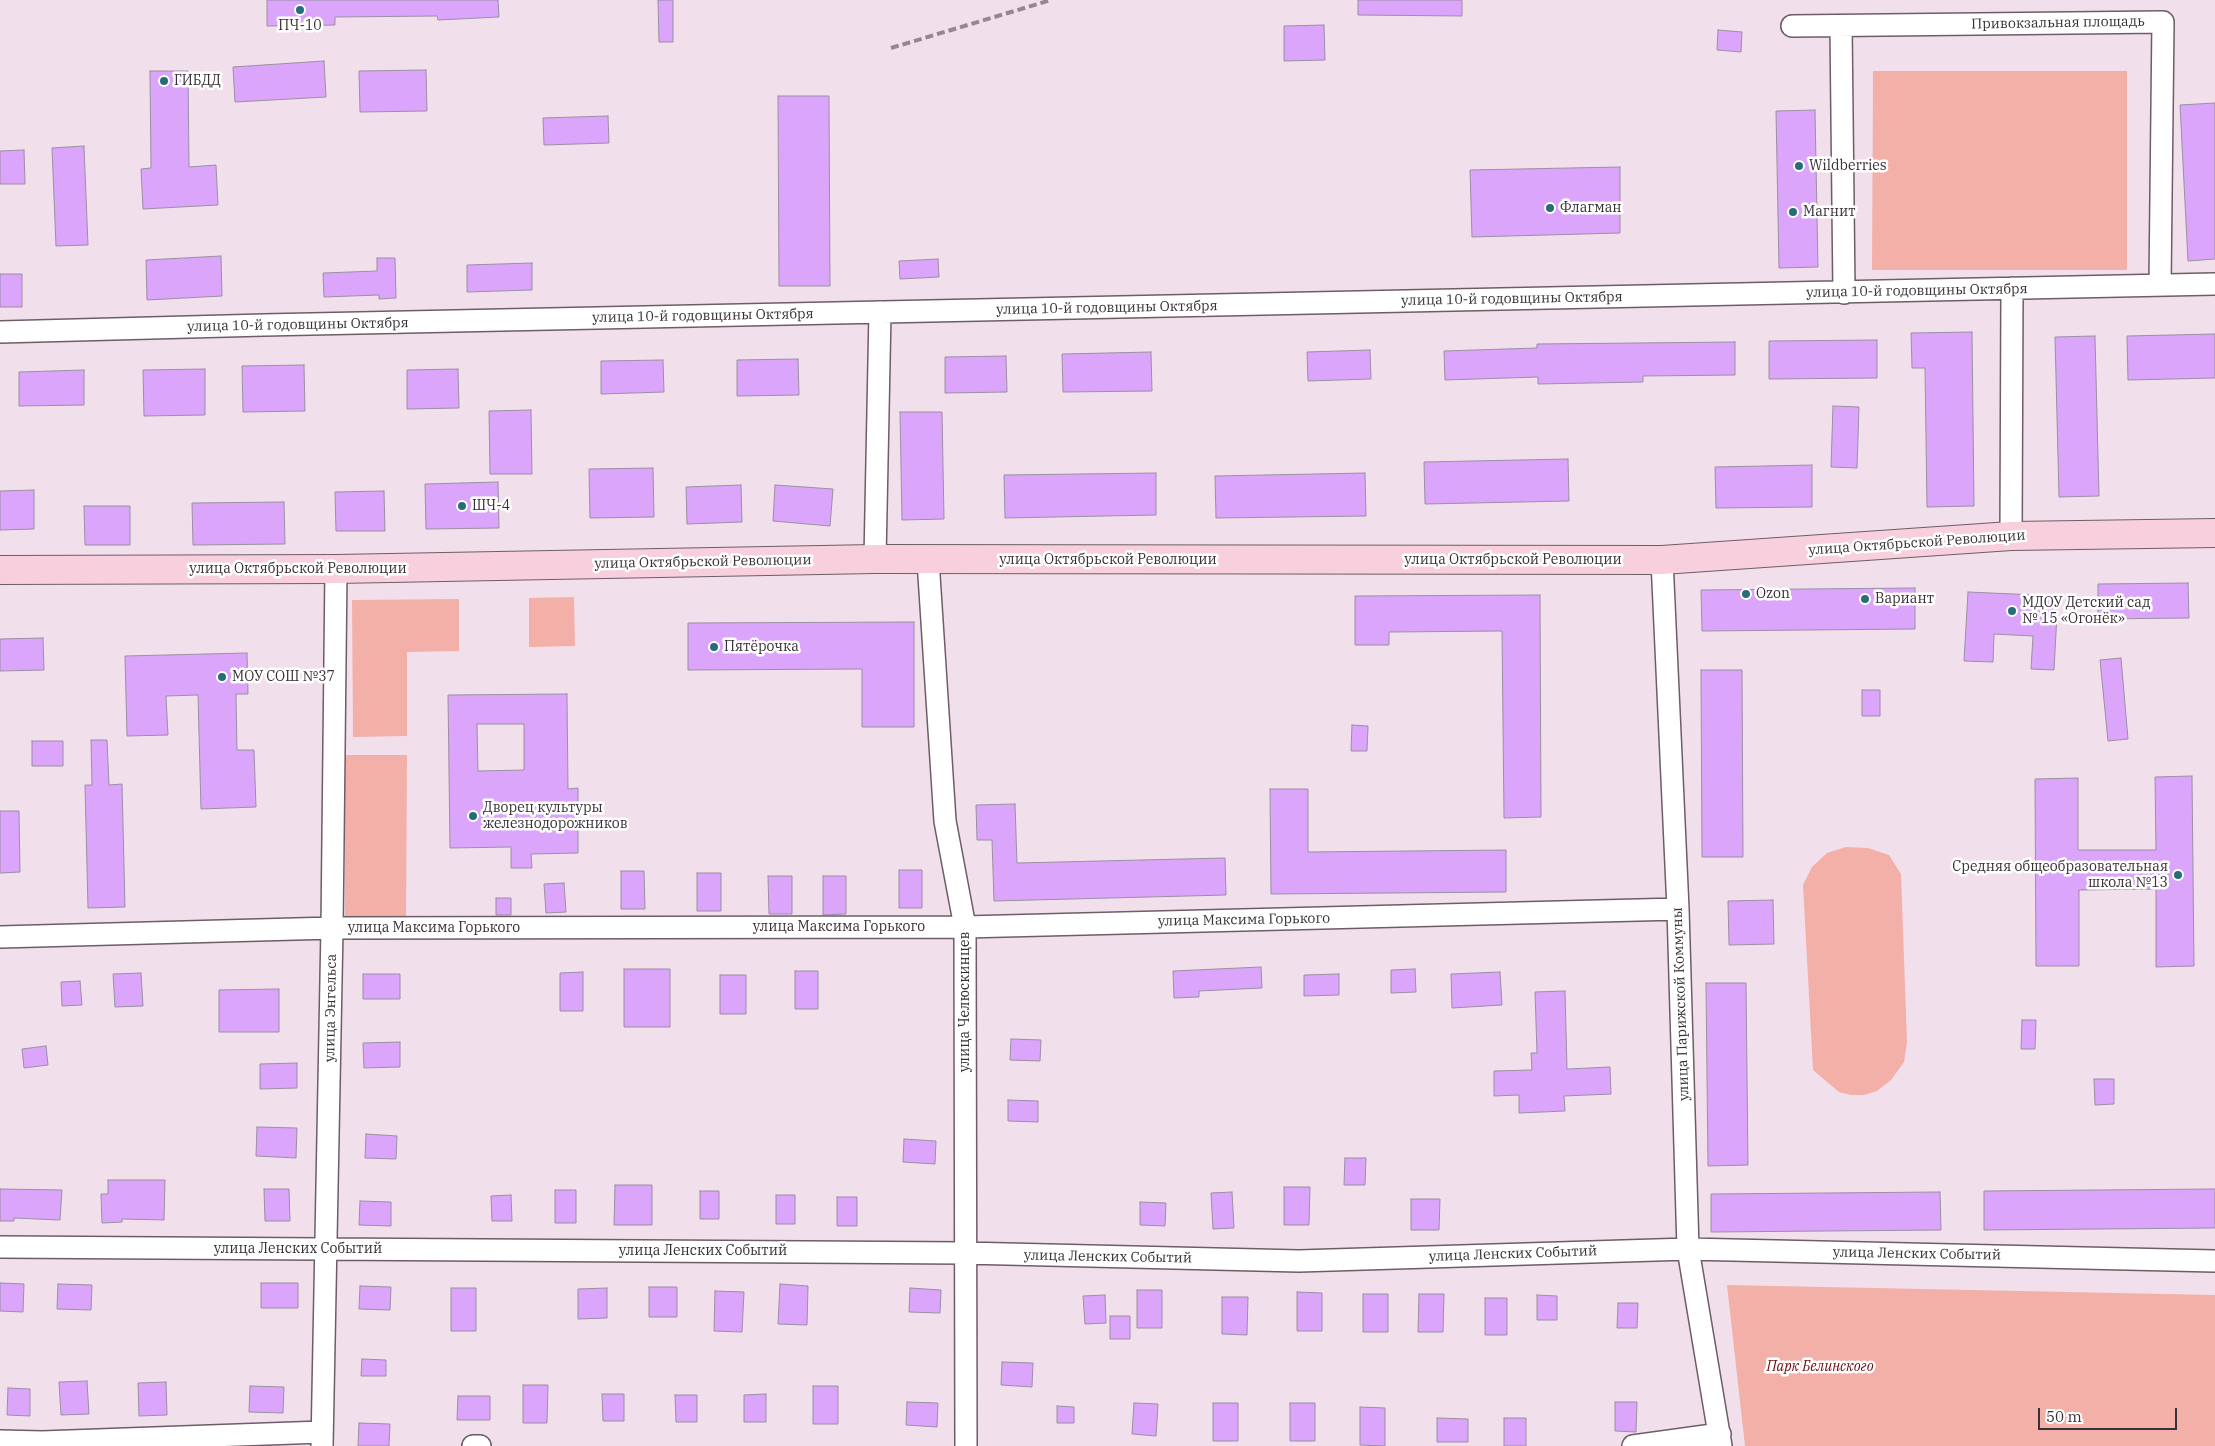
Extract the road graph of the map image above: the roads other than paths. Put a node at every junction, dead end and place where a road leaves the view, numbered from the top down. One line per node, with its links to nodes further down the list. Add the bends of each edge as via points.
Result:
1 (1792, 26): 2 (street, Привокзальная площадь)
2 (1841, 26): 3 (street, Привокзальная площадь, via 2163,22); 6 (street)
3 (2160, 284): 4 (street, улица 10-й годовщины Октября); 5 (street, улица 10-й годовщины Октября)
4 (2215, 284)
5 (2012, 288): 6 (street, улица 10-й годовщины Октября); 10 (street)
6 (1844, 293): 7 (street, улица 10-й годовщины Октября)
7 (880, 312): 8 (street, улица 10-й годовщины Октября); 11 (street)
8 (0, 332)
9 (2215, 533): 10 (street, улица Октябрьской Революции)
10 (2011, 536): 13 (street, улица Октябрьской Революции)
11 (875, 559): 12 (street, улица Октябрьской Революции); 14 (street, улица Октябрьской Революции)
12 (928, 560): 13 (street, улица Октябрьской Революции); 17 (street, улица Челюскинцев, via 945,821)
13 (1662, 560): 16 (street, улица Парижской Коммуны)
14 (336, 569): 15 (street, улица Октябрьской Революции); 18 (street, улица Энгельса)
15 (0, 570)
16 (1678, 909): 17 (street, улица Максима Горького); 22 (street, улица Парижской Коммуны)
17 (965, 927): 18 (street, улица Максима Горького); 23 (street, улица Челюскинцев)
18 (332, 928): 19 (street, улица Максима Горького); 21 (street, улица Энгельса)
19 (0, 937)
20 (0, 1247): 21 (street, улица Ленских Событий)
21 (326, 1249): 23 (street, улица Ленских Событий); 25 (street, улица Энгельса)
22 (1688, 1249): 23 (street, улица Ленских Событий, via 1299,1261); 24 (street, улица Ленских Событий); 26 (street, улица Парижской Коммуны)
23 (965, 1253): 30 (street, улица Челюскинцев)
24 (2215, 1261)
25 (322, 1439): 27 (street)
26 (1721, 1440): 31 (street)
27 (0, 1441)
28 (473, 1446): 29 (street)
29 (480, 1446)
30 (966, 1446)
31 (1633, 1446)

